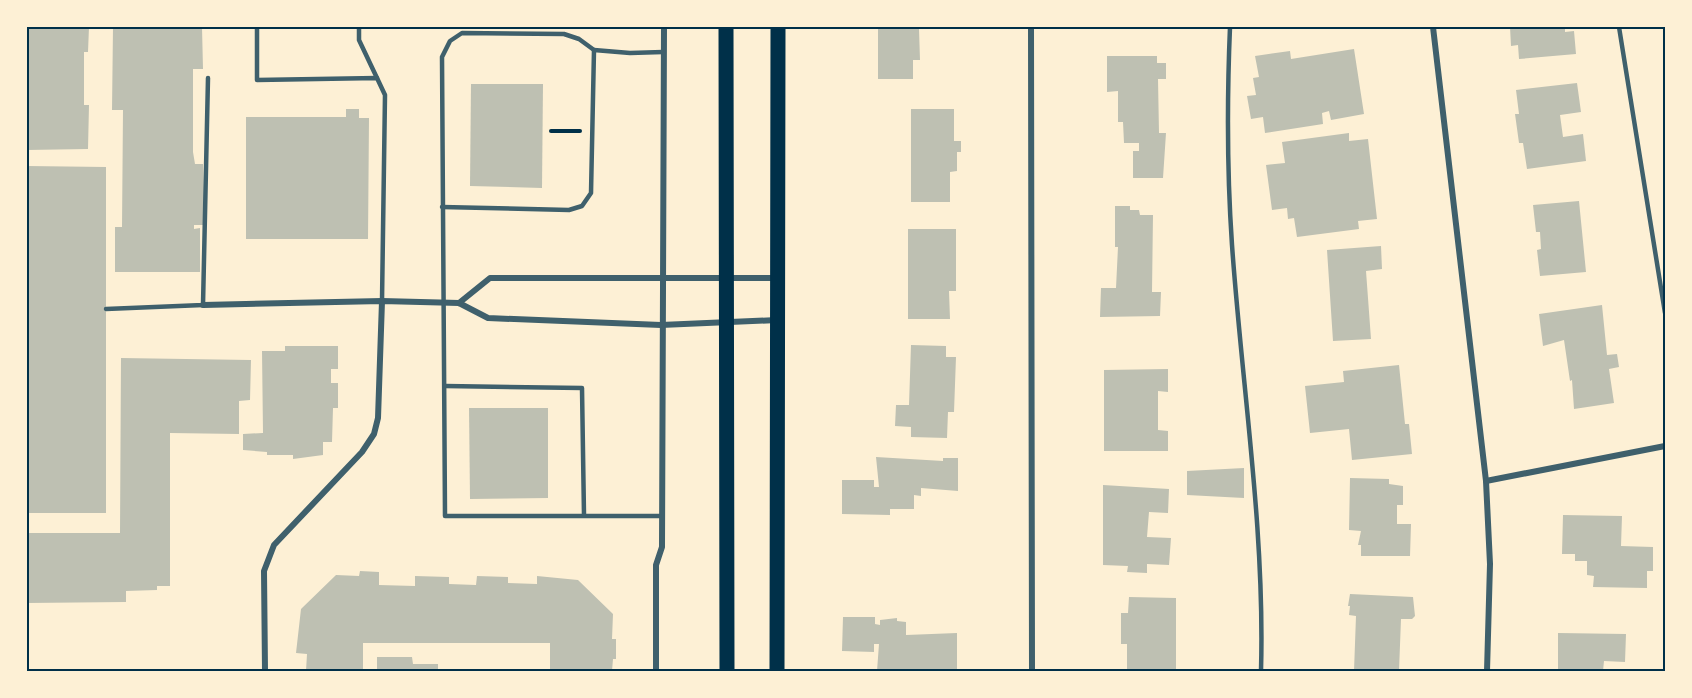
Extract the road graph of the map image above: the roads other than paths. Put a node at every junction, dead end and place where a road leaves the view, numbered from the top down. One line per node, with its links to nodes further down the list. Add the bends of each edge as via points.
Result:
1 (257, 27): 13 (lane, via 257,80)
2 (359, 27): 13 (lane, via 359,40)
3 (664, 27): 11 (street)
4 (726, 27): 16 (main road)
5 (778, 27): 17 (main road)
6 (1031, 27): 36 (street)
7 (1230, 27): 37 (lane, via 1232,244 1256,516)
8 (1433, 27): 29 (street)
9 (1619, 27): 23 (lane)
10 (594, 50): 11 (lane); 14 (lane, via 591,193 582,206 569,210); 14 (lane, via 564,34 462,33 450,41 442,57)
11 (663, 52): 15 (street)
12 (208, 78): 21 (lane)
13 (377, 78): 18 (lane, via 385,95)
14 (442, 207): 19 (lane)
15 (662, 277): 16 (street); 20 (street, via 490,278); 26 (street)
16 (725, 278): 17 (street); 25 (main road)
17 (778, 278): 24 (main road)
18 (382, 301): 19 (street); 21 (street); 32 (street, via 378,418 374,434 362,452 274,544 264,571)
19 (445, 303): 20 (street); 27 (lane)
20 (459, 303): 26 (street, via 488,318)
21 (203, 305): 22 (lane)
22 (106, 309)
23 (1665, 313)
24 (777, 320): 25 (street); 35 (main road)
25 (725, 322): 26 (street); 34 (main road)
26 (661, 325): 31 (street)
27 (445, 386): 30 (lane, via 582,388); 30 (lane, via 445,516)
28 (1665, 446): 29 (street)
29 (1486, 481): 38 (street, via 1490,564)
30 (584, 514): 31 (lane)
31 (662, 516): 33 (street, via 662,547 656,565)
32 (265, 671)
33 (656, 671)
34 (727, 671)
35 (777, 671)
36 (1032, 671)
37 (1262, 671)
38 (1487, 671)

